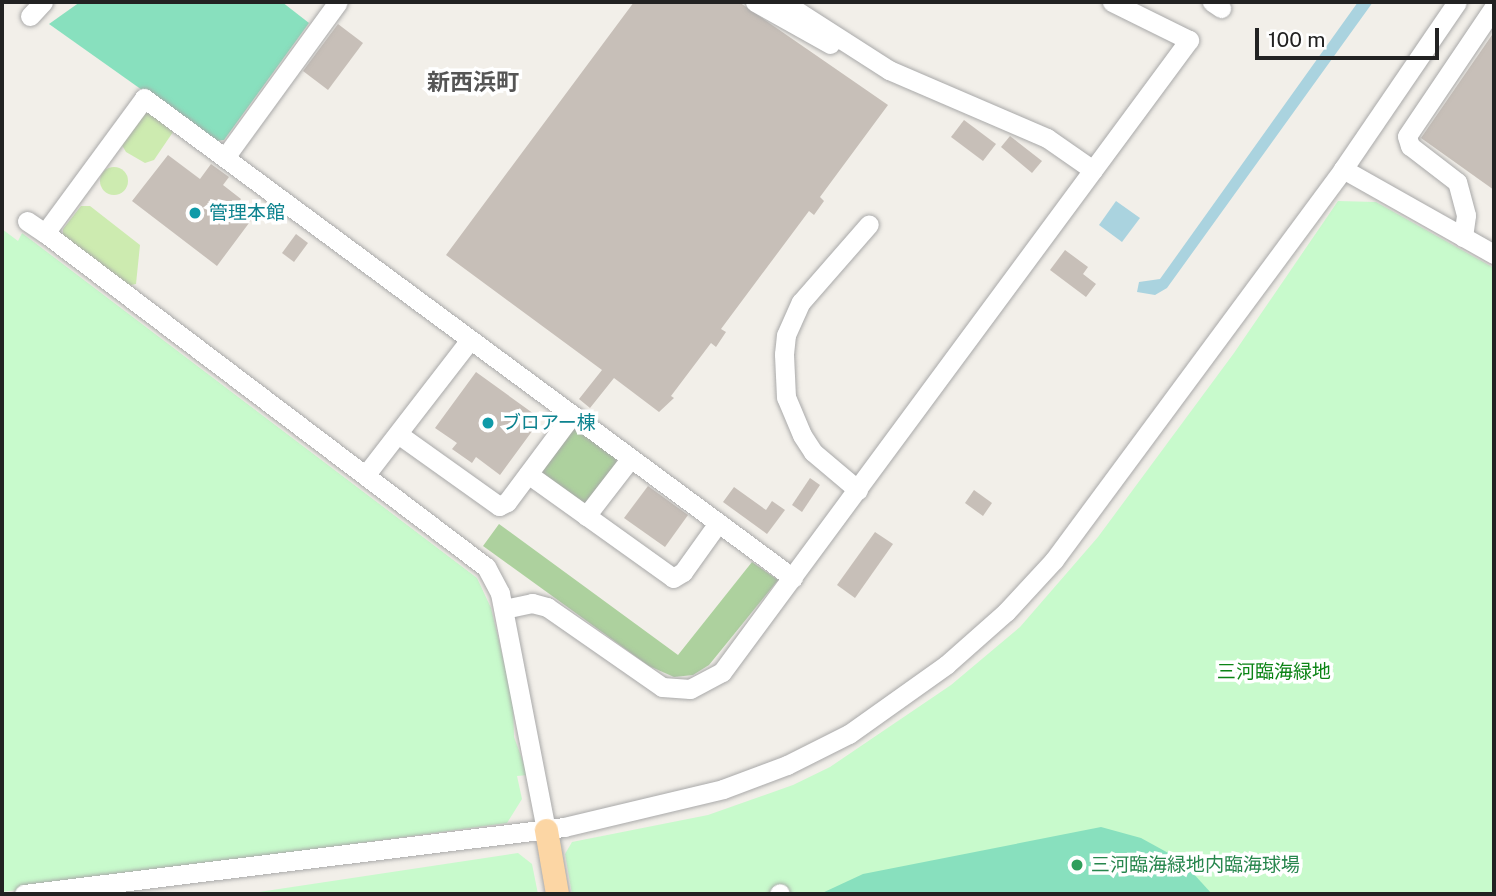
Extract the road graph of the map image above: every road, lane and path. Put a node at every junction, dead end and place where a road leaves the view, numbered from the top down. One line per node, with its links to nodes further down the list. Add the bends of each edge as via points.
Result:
1 (338, 2): 9 (street)
2 (755, 2): 8 (street, via 816,40)
3 (783, 2): 8 (street)
4 (1112, 2): 7 (street)
5 (1457, 2): 10 (street)
6 (1494, 7): 15 (street, via 1407,136 1410,146 1457,182 1466,215)
7 (1141, 8): 11 (street, via 1189,40)
8 (857, 52): 11 (street, via 1047,138)
9 (226, 156): 14 (street, via 144,98); 17 (street)
10 (1343, 169): 15 (street); 28 (street, via 1077,532 1030,588 946,665 849,734 786,765 654,808)
11 (1093, 170): 23 (street)
12 (27, 221): 14 (street)
13 (869, 224): 23 (street, via 801,302 786,335 784,354 786,397 802,435 813,452)
14 (45, 233): 21 (street)
15 (1463, 237): 16 (street)
16 (1494, 254)
17 (469, 341): 18 (street); 19 (street)
18 (571, 416): 20 (street); 22 (street)
19 (398, 434): 21 (street); 22 (street, via 496,505 507,502)
20 (630, 459): 24 (street); 25 (street)
21 (367, 473): 27 (street, via 479,560 497,584)
22 (528, 474): 24 (street)
23 (858, 490): 26 (street)
24 (586, 516): 25 (street, via 673,578 683,572)
25 (718, 523): 26 (street)
26 (793, 578): 27 (street, via 722,672 706,684 681,691 647,680 540,604)
27 (504, 609): 28 (street)
28 (546, 830): 29 (street); 30 (main road)
29 (24, 894)
30 (557, 894)

